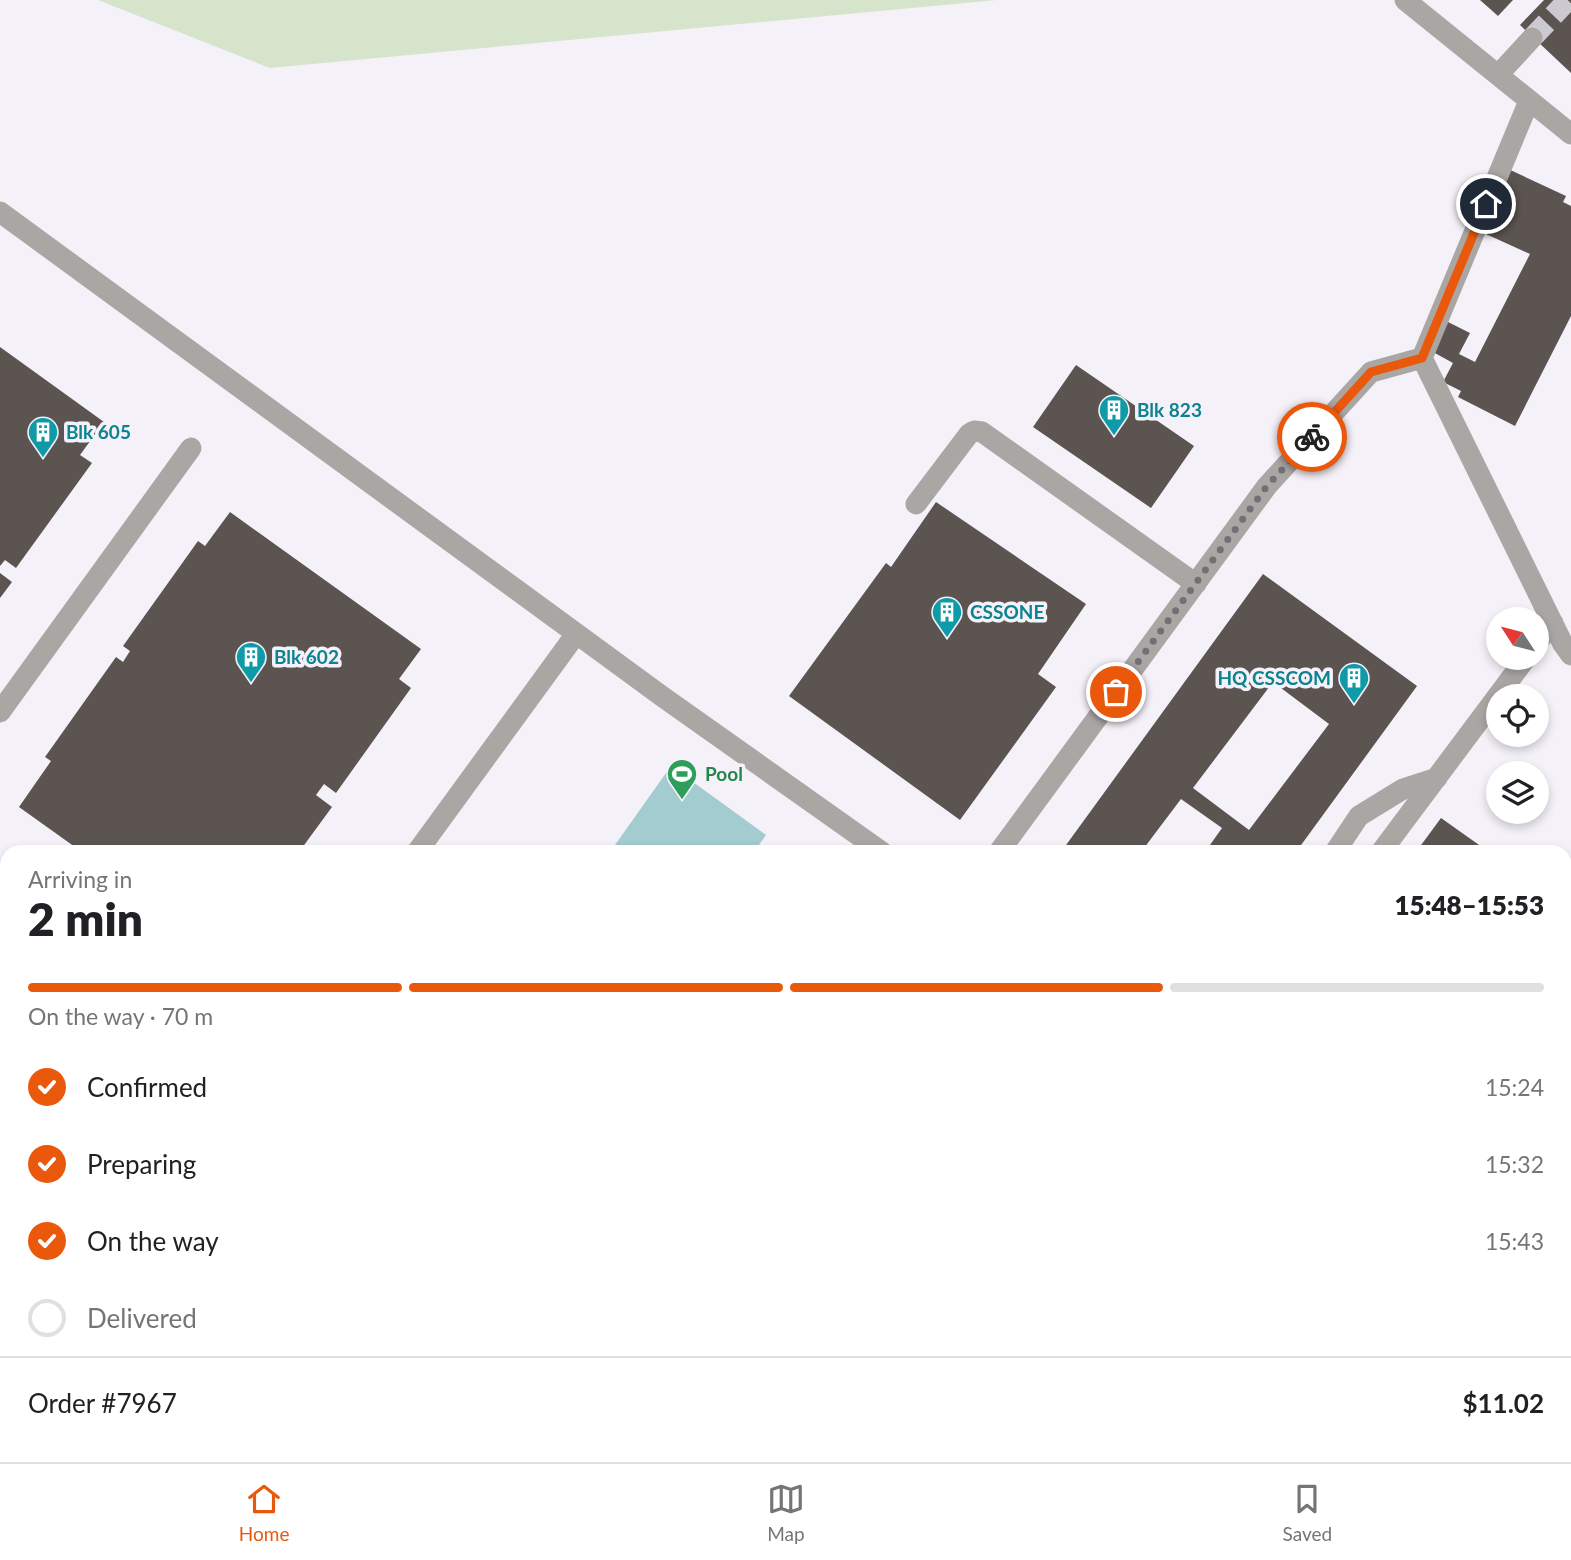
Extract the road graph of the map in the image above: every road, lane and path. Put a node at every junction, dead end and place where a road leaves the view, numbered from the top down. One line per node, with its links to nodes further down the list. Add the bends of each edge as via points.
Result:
1 (1405, 0): 3 (lane)
2 (1532, 38): 3 (lane)
3 (1498, 75): 4 (lane)
4 (1529, 100): 5 (lane); 7 (lane)
5 (1571, 134)
6 (0, 212): 13 (lane)
7 (1422, 358): 10 (lane, via 1371,372 1267,486); 11 (lane)
8 (191, 448): 16 (lane)
9 (916, 504): 10 (lane, via 969,434 982,432)
10 (1195, 584): 20 (lane)
11 (1553, 622): 12 (lane); 14 (lane)
12 (1549, 627)
13 (576, 634): 18 (lane); 19 (lane)
14 (1571, 655)
15 (1517, 670): 17 (lane)
16 (0, 712)
17 (1437, 778): 21 (lane, via 1403,789 1359,816); 22 (lane)
18 (422, 845)
19 (872, 845)
20 (1004, 845)
21 (1340, 845)
22 (1386, 845)

